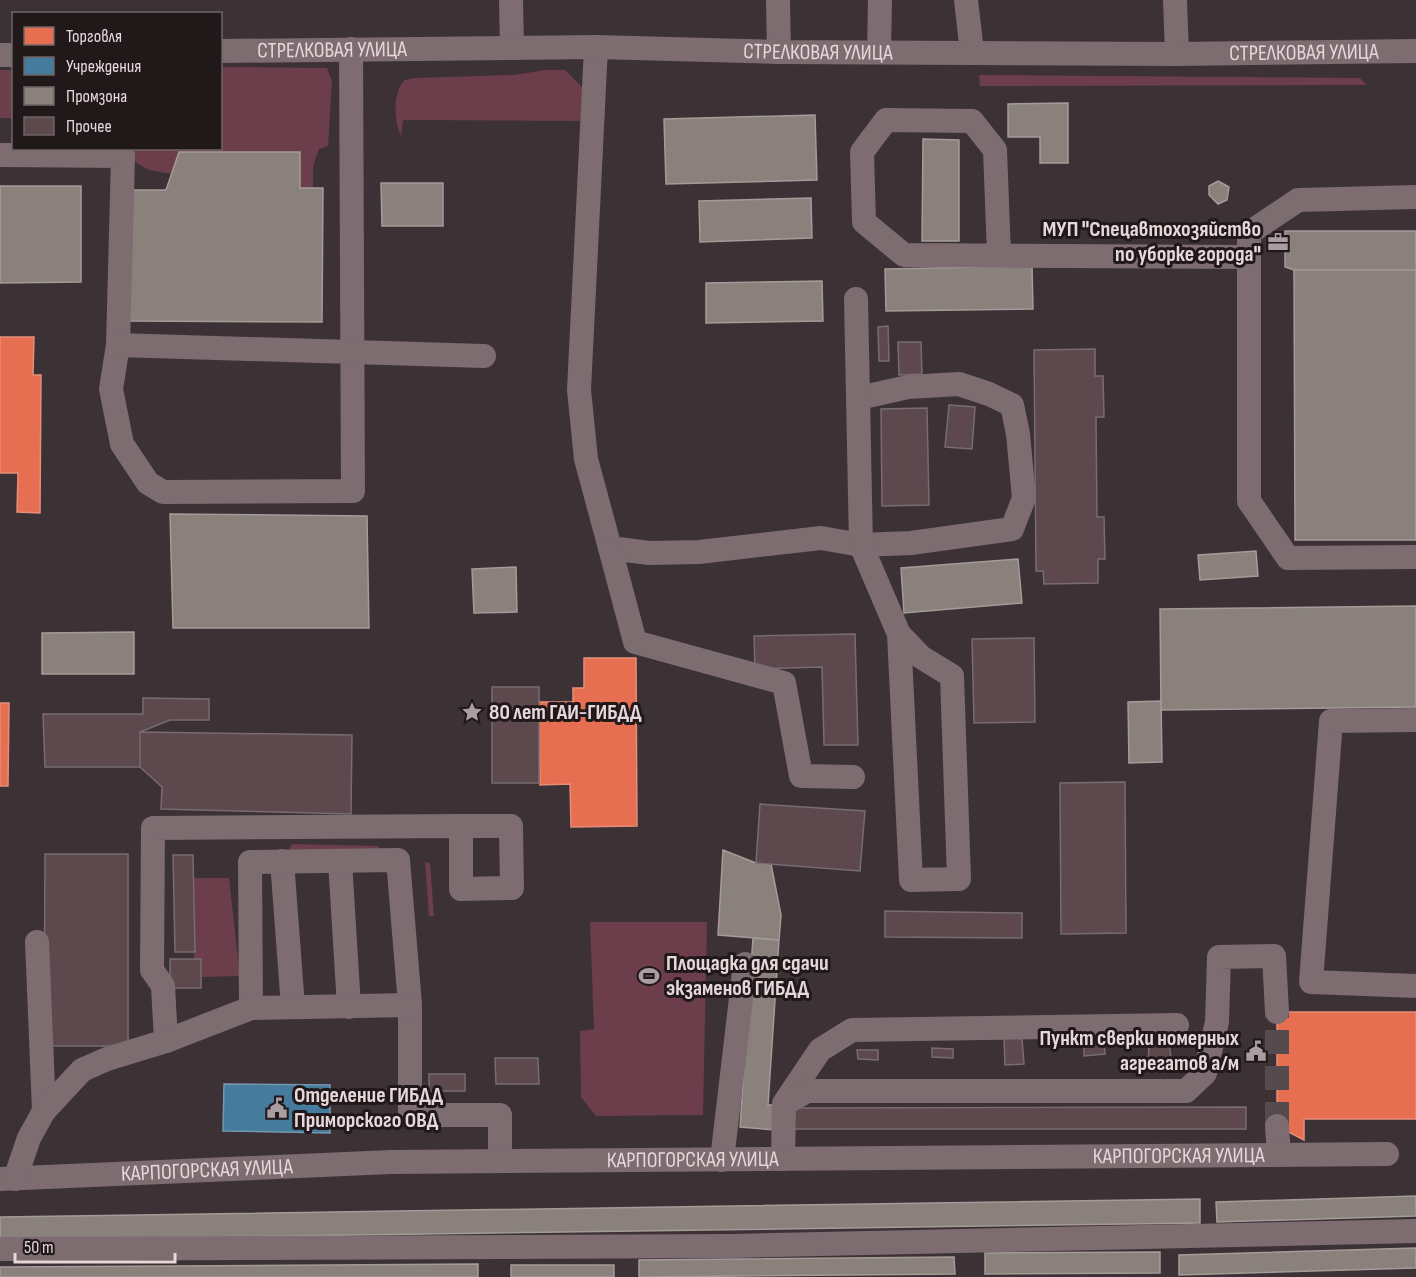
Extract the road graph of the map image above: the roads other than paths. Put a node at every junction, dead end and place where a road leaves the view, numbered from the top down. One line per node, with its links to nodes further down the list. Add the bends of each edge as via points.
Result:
1 (511, 0): 7 (street)
2 (778, 0): 11 (street)
3 (880, 0): 12 (street)
4 (966, 0): 13 (street)
5 (1175, 0): 14 (street)
6 (596, 47): 7 (street, СТРЕЛКОВАЯ УЛИЦА); 11 (street, СТРЕЛКОВАЯ УЛИЦА); 25 (street, via 579,390 586,459)
7 (512, 48): 8 (street, СТРЕЛКОВАЯ УЛИЦА)
8 (351, 49): 9 (street, СТРЕЛКОВАЯ УЛИЦА); 21 (street)
9 (222, 51)
10 (1416, 51): 14 (street, СТРЕЛКОВАЯ УЛИЦА)
11 (779, 52): 12 (street, СТРЕЛКОВАЯ УЛИЦА)
12 (879, 52): 13 (street, СТРЕЛКОВАЯ УЛИЦА)
13 (972, 52): 14 (street, СТРЕЛКОВАЯ УЛИЦА)
14 (1177, 54)
15 (0, 155): 20 (street, via 123,156)
16 (1416, 197): 18 (street, via 1298,200 1249,233)
17 (999, 255): 17 (street, via 995,150 972,121 886,120 862,152 864,222 904,255); 18 (street)
18 (1249, 257): 26 (street, via 1249,501 1288,558)
19 (856, 299): 23 (street)
20 (118, 345): 21 (street); 21 (street, via 111,389 122,444 148,483 163,492 353,491)
21 (352, 351): 22 (street)
22 (484, 356)
23 (859, 398): 24 (street); 24 (street, via 908,387 959,384 1012,405 1024,498 1012,530)
24 (861, 545): 25 (street, via 821,538 699,552 649,553); 27 (street)
25 (610, 548): 29 (street, via 636,642 784,683 801,776)
26 (1416, 557)
27 (899, 634): 27 (street, via 911,880 959,879 952,676 921,657)
28 (1416, 720): 35 (street, via 1331,721 1311,982)
29 (853, 777)
30 (461, 826): 42 (street, via 153,828 152,970 163,986)
31 (282, 861): 32 (street); 37 (street); 39 (street, via 250,862)
32 (340, 861): 36 (street, via 398,860); 38 (street)
33 (36, 942): 44 (street)
34 (745, 964): 49 (street)
35 (1416, 986)
36 (410, 1005): 38 (street); 50 (street, via 410,1115 500,1115)
37 (293, 1007): 38 (street); 39 (street)
38 (349, 1007)
39 (251, 1008): 42 (street)
40 (1277, 1012): 43 (street, via 1274,956 1219,957 1217,1022 1205,1073 1186,1091 807,1091)
41 (1177, 1025): 43 (street, via 852,1030 820,1050)
42 (166, 1041): 44 (street, via 82,1070)
43 (784, 1104): 48 (street)
44 (44, 1111): 51 (street)
45 (1277, 1126): 47 (street)
46 (1387, 1154): 47 (street, КАРПОГОРСКАЯ УЛИЦА)
47 (1280, 1155): 48 (street, КАРПОГОРСКАЯ УЛИЦА)
48 (783, 1159): 49 (street, КАРПОГОРСКАЯ УЛИЦА)
49 (722, 1160): 50 (street, КАРПОГОРСКАЯ УЛИЦА)
50 (500, 1161): 51 (street, КАРПОГОРСКАЯ УЛИЦА)
51 (8, 1179)
52 (1416, 1231): 53 (street, via 745,1245)
53 (0, 1250)

